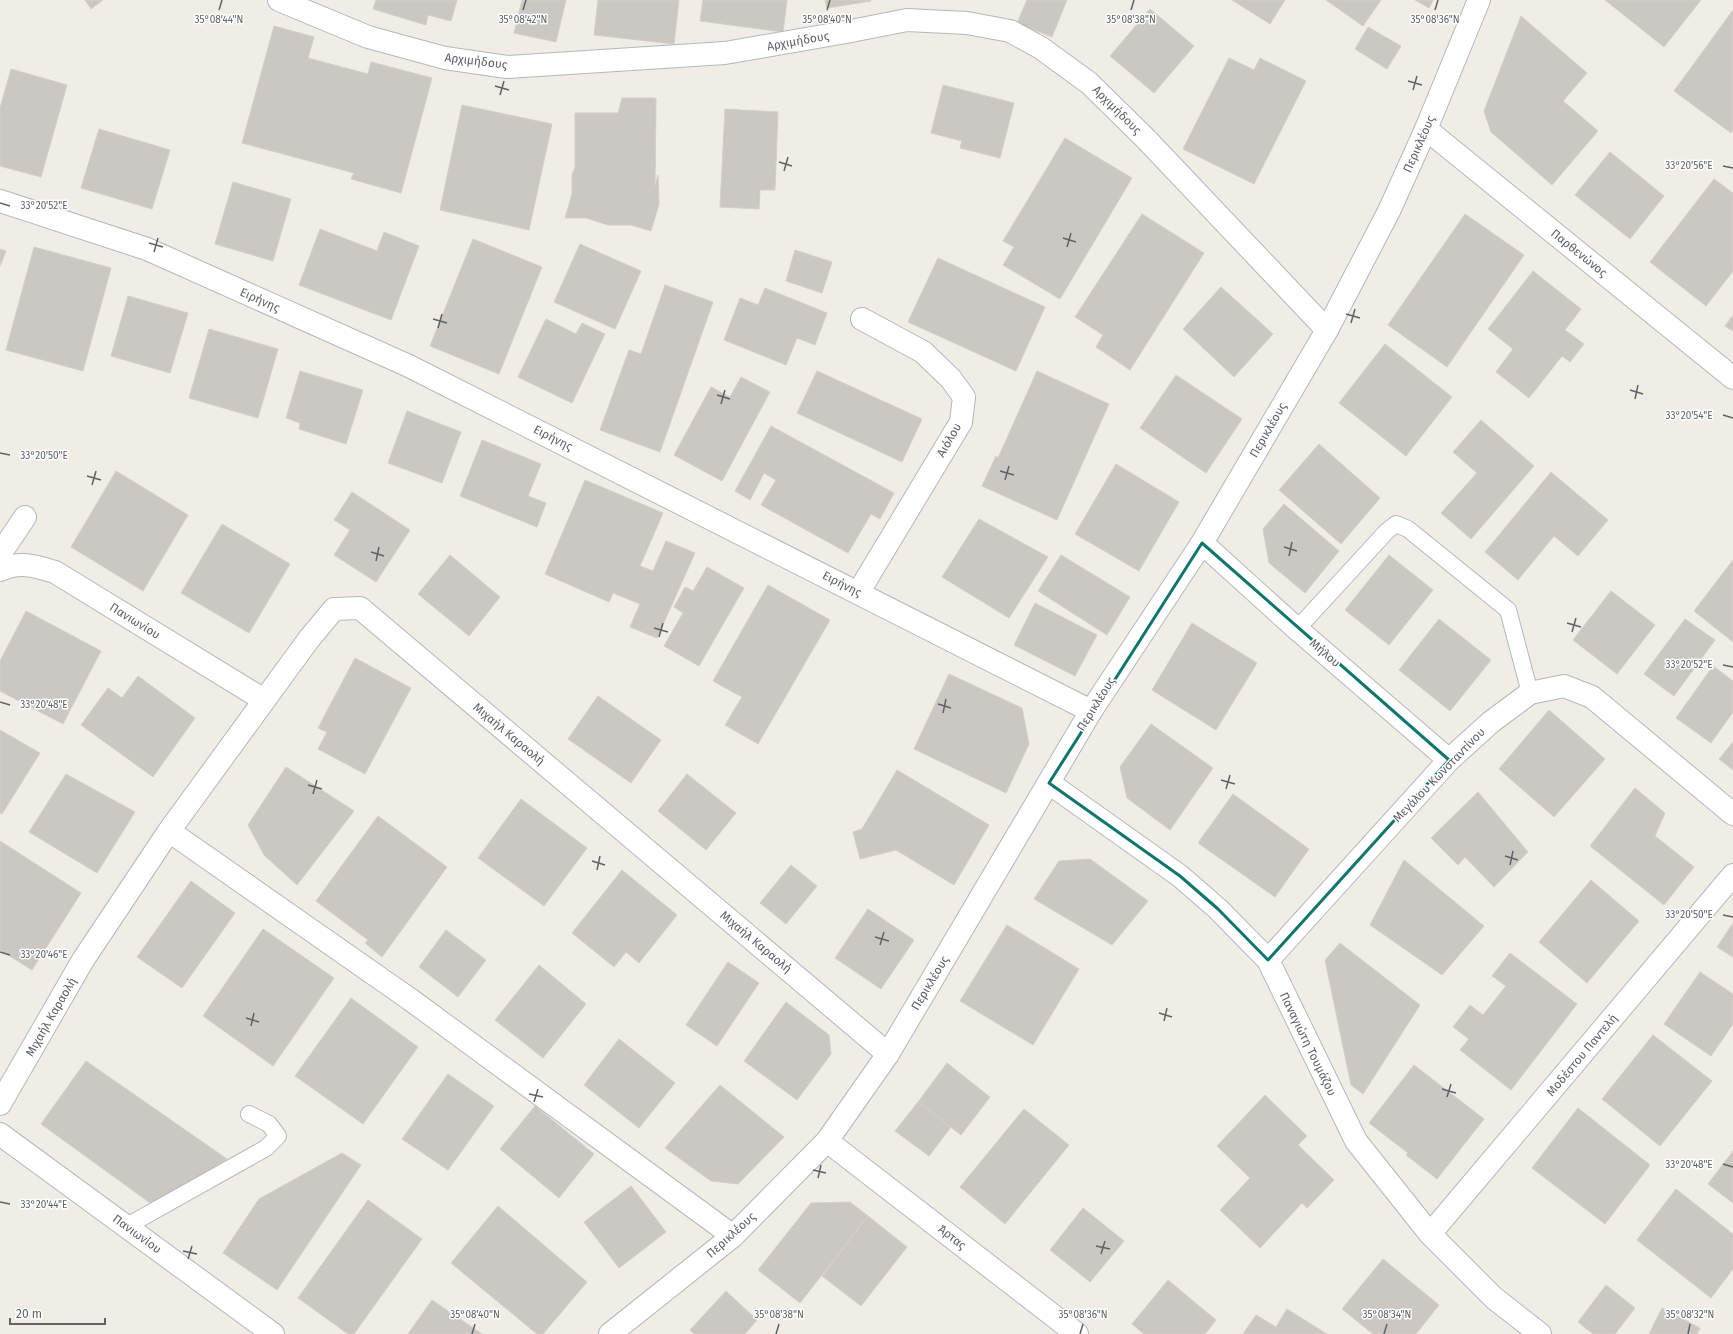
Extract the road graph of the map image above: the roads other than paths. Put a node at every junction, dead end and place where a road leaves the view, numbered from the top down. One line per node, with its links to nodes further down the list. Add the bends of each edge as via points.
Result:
1 (279, 0): 6 (street, Αρχιμήδους, via 368,37 445,58 507,66 725,53 907,20 966,23 1010,31 1041,48 1089,83 1146,139)
2 (1480, 0): 3 (street, Περικλέους)
3 (1426, 129): 6 (street, Περικλέους, via 1389,211); 7 (street, Παρθενώνος)
4 (0, 201): 12 (street, Ειρήνης, via 146,250 409,366)
5 (862, 319): 12 (street, Αιόλου, via 923,352 952,379 964,397 961,422)
6 (1327, 330): 9 (street, Περικλέους)
7 (1733, 378)
8 (25, 517): 10 (street)
9 (1202, 543): 13 (street, Μήλου); 16 (street, Περικλέους)
10 (0, 554)
11 (0, 570): 15 (street, Πανιωνίου, via 30,564 55,572)
12 (858, 592): 16 (street, Ειρήνης)
13 (1297, 629): 14 (lane, via 1396,524 1408,528 1508,610); 17 (street, Μήλου)
14 (1530, 692): 17 (street, Μεγάλου Κωνσταντίνου, via 1491,722); 19 (street, Μεγάλου Κωνσταντίνου, via 1564,686 1592,698)
15 (264, 700): 20 (street, Μιχαήλ Καραολή); 23 (street, Μιχαήλ Καραολή, via 334,609 360,608)
16 (1091, 710): 18 (street, Περικλέους)
17 (1450, 760): 22 (street, Μεγάλου Κωνσταντίνου)
18 (1049, 783): 22 (street, Παναγιώτη Τουμάζου, via 1180,876 1218,909); 23 (street, Περικλέους)
19 (1733, 814)
20 (169, 831): 24 (street, Μιχαήλ Καραολή, via 83,960); 30 (street, via 411,1000)
21 (1733, 875): 29 (street, Μοδέστου Παντελή)
22 (1268, 960): 29 (street, Παναγιώτη Τουμάζου, via 1356,1141)
23 (888, 1054): 27 (street, Περικλέους)
24 (0, 1104)
25 (249, 1114): 28 (lane, via 269,1124 278,1136 266,1148)
26 (0, 1134): 28 (street, Πανιωνίου)
27 (827, 1141): 30 (street, Περικλέους); 33 (street, Άρτας)
28 (127, 1226): 31 (street, Πανιωνίου)
29 (1430, 1234): 34 (street, Παναγιώτη Τουμάζου, via 1494,1298)
30 (733, 1236): 32 (street, Περικλέους)
31 (274, 1334)
32 (610, 1334)
33 (1077, 1334)
34 (1540, 1334)

